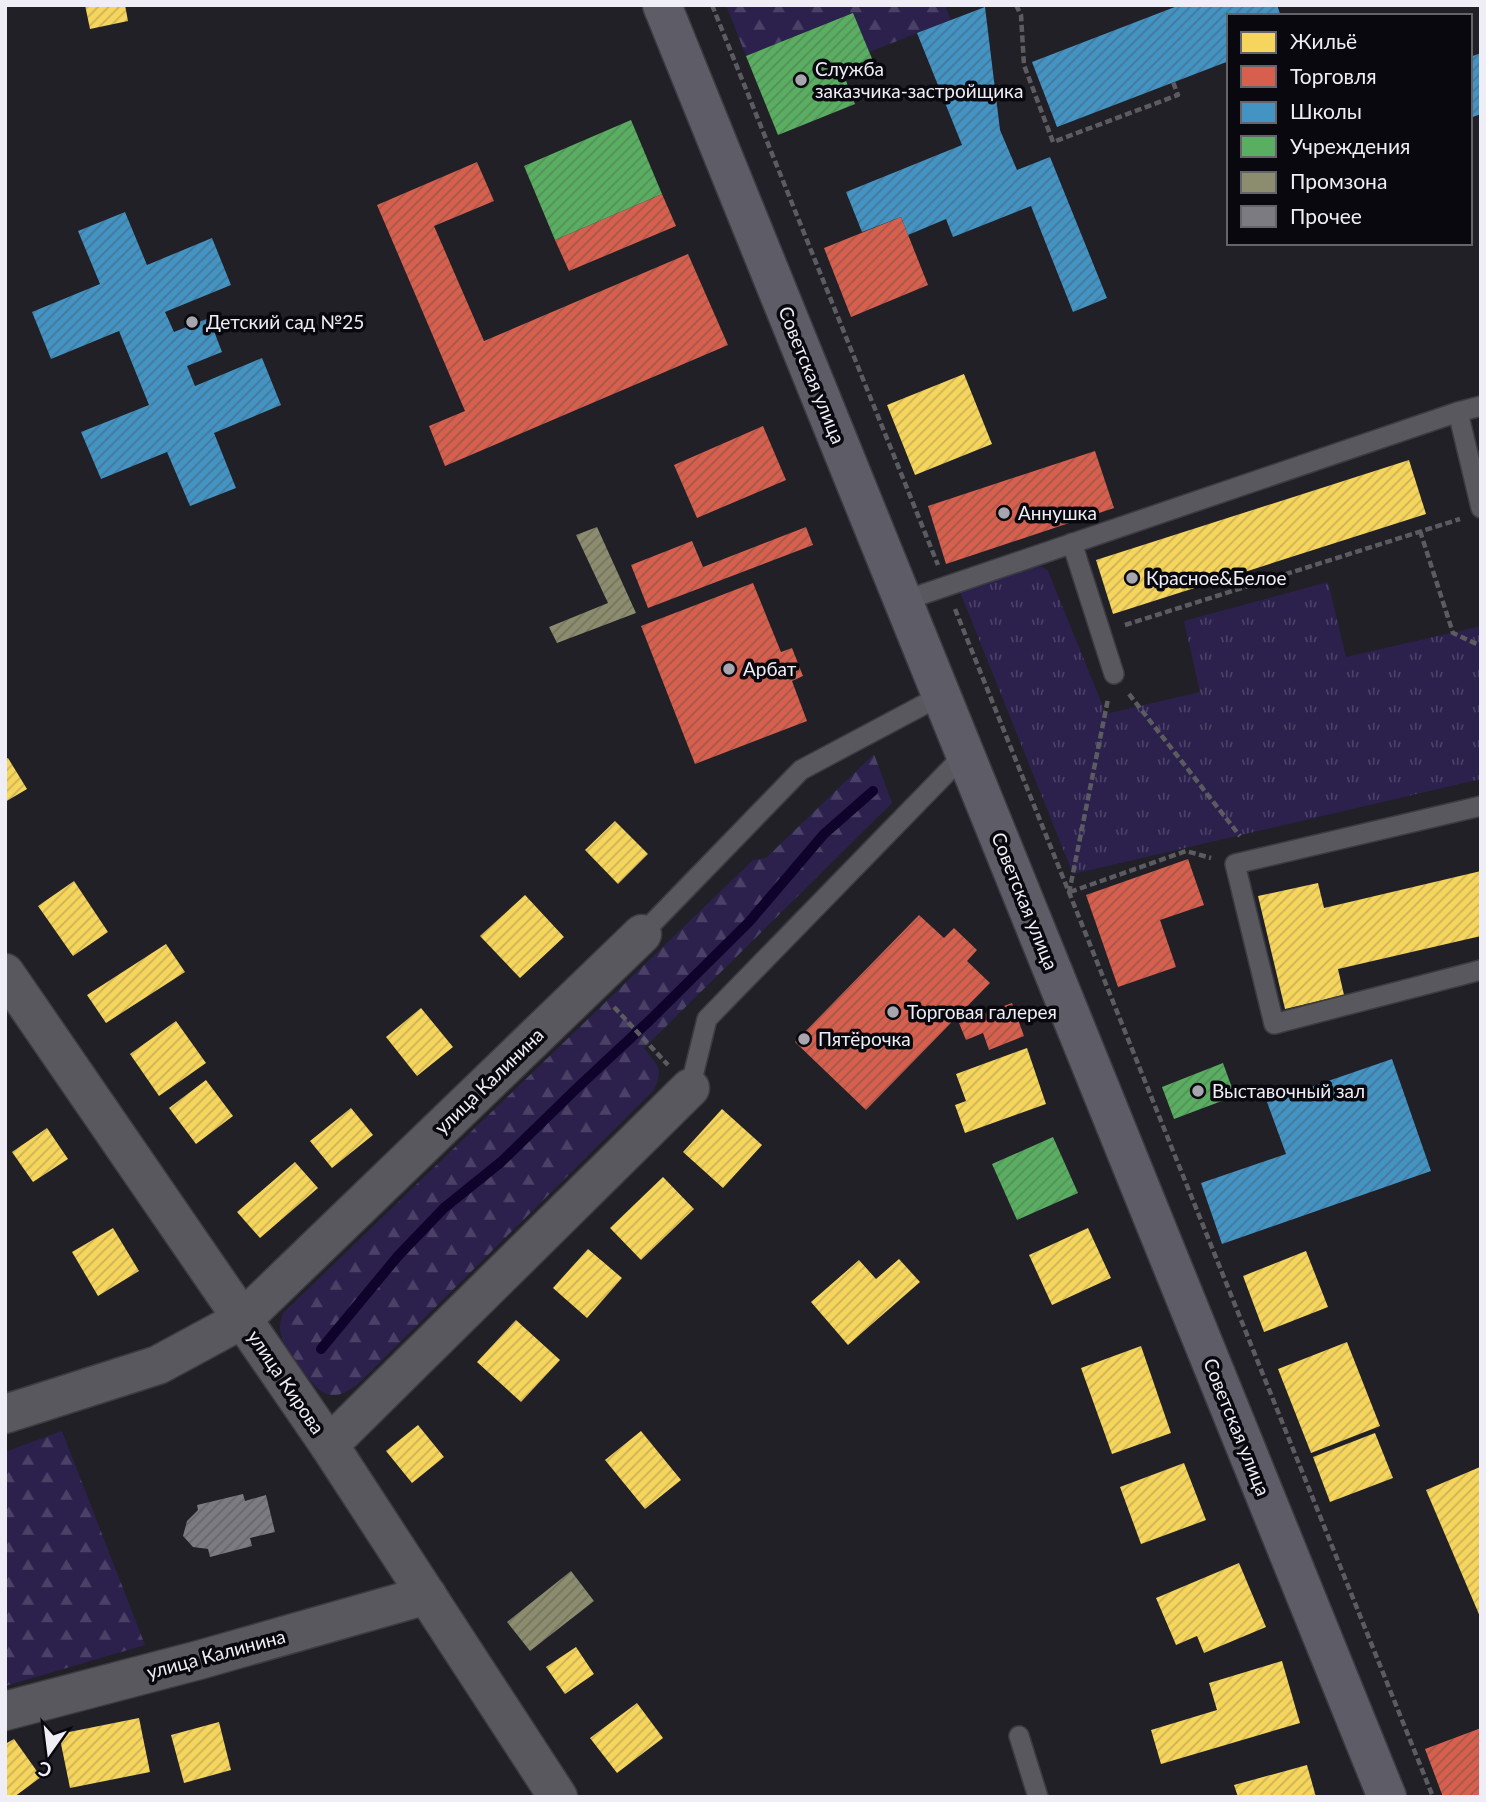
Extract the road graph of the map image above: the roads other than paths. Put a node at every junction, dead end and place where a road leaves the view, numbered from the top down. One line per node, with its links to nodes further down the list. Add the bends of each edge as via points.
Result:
1 (662, 5): 6 (main road, Советская улица)
2 (1481, 406): 3 (lane)
3 (1458, 412): 4 (lane); 5 (lane)
4 (1475, 512)
5 (1072, 543): 6 (lane); 7 (lane)
6 (903, 601): 8 (main road, Советская улица)
7 (1114, 674)
8 (942, 695): 9 (main road, Советская улица); 11 (lane, улица Калинина, via 801,770)
9 (965, 754): 14 (lane, via 708,1019); 23 (main road, Советская улица)
10 (1481, 806): 12 (lane, via 1235,864 1273,1024)
11 (642, 934): 15 (street, улица Калинина)
12 (1481, 970)
13 (5, 973): 15 (street, улица Кирова)
14 (690, 1088): 17 (street)
15 (243, 1319): 16 (street, улица Калинина, via 158,1365); 17 (street, улица Кирова)
16 (5, 1413)
17 (329, 1445): 18 (street, улица Кирова)
18 (427, 1595): 19 (street, улица Калинина); 21 (street, улица Кирова)
19 (5, 1711)
20 (1019, 1736): 22 (lane)
21 (558, 1797)
22 (1038, 1797)
23 (1387, 1797)

